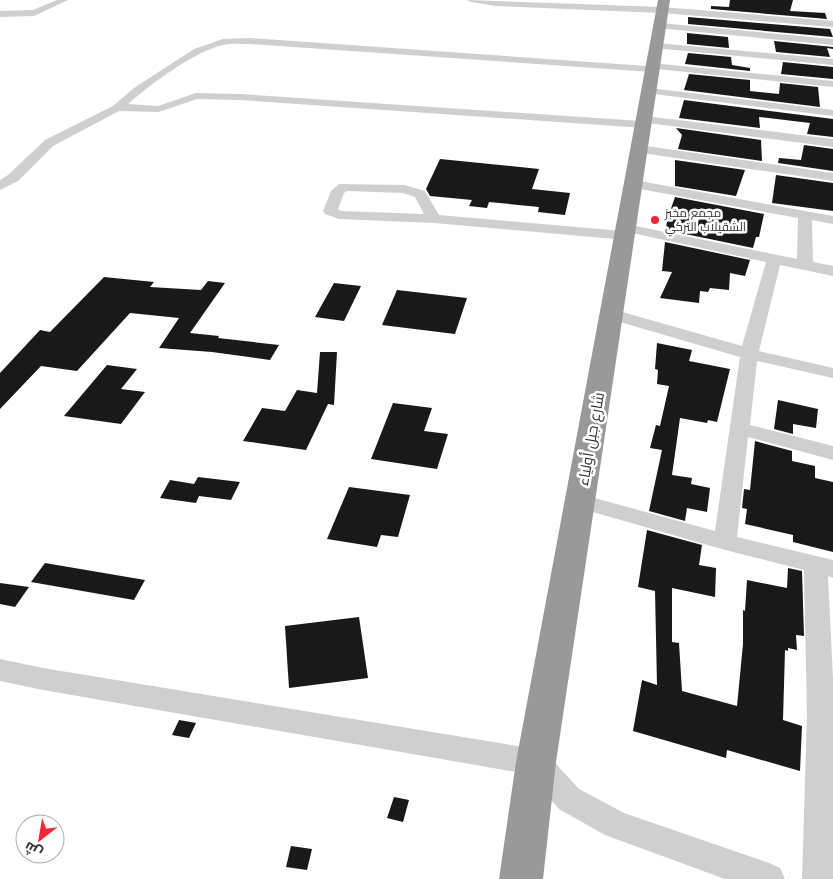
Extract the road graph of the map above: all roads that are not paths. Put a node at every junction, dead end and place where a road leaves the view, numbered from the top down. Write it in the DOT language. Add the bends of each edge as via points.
graph roads {
  1 [pos="64,0"];
  2 [pos="470,0"];
  3 [pos="0,14"];
  4 [pos="833,24"];
  5 [pos="833,42"];
  6 [pos="657,44"];
  7 [pos="833,62"];
  8 [pos="833,84"];
  9 [pos="117,108"];
  10 [pos="833,113"];
  11 [pos="643,131"];
  12 [pos="833,143"];
  13 [pos="833,177"];
  14 [pos="634,184"];
  15 [pos="0,186"];
  16 [pos="805,215"];
  17 [pos="434,220"];
  18 [pos="833,220"];
  19 [pos="626,232"];
  20 [pos="774,259"];
  21 [pos="805,265"];
  22 [pos="833,271"];
  23 [pos="612,314"];
  24 [pos="749,354"];
  25 [pos="833,373"];
  26 [pos="739,428"];
  27 [pos="833,453"];
  28 [pos="580,501"];
  29 [pos="725,542"];
  30 [pos="824,567"];
  31 [pos="0,670"];
  32 [pos="827,716"];
  33 [pos="536,762"];
  34 [pos="521,879"];
  35 [pos="770,879"];
  36 [pos="818,879"];
  1 -- 3 [label="street" via="34,13"];
  2 -- 6 [label="street"];
  4 -- 6 [label="street"];
  5 -- 6 [label="street"];
  6 -- 7 [label="street"];
  6 -- 8 [label="street"];
  6 -- 9 [label="street" via="236,41 196,51"];
  6 -- 10 [label="street"];
  6 -- 11 [label="highway, شارع جبل أولياء"];
  9 -- 11 [label="street" via="159,109 196,96 240,97"];
  9 -- 15 [label="street" via="49,143 13,178"];
  11 -- 12 [label="street"];
  11 -- 13 [label="street"];
  11 -- 14 [label="highway, شارع جبل أولياء"];
  14 -- 16 [label="street"];
  14 -- 19 [label="highway, شارع جبل أولياء"];
  16 -- 18 [label="street"];
  16 -- 21 [label="street"];
  17 -- 17 [label="street" via="340,215 330,211 339,190 347,186 404,189 420,194"];
  17 -- 19 [label="street"];
  19 -- 20 [label="street"];
  19 -- 23 [label="highway, شارع جبل أولياء"];
  20 -- 21 [label="street"];
  20 -- 24 [label="street"];
  21 -- 22 [label="street"];
  23 -- 24 [label="street"];
  23 -- 28 [label="highway, شارع جبل أولياء"];
  24 -- 25 [label="street"];
  24 -- 26 [label="street"];
  26 -- 27 [label="street"];
  26 -- 29 [label="street"];
  28 -- 29 [label="street"];
  28 -- 33 [label="highway, شارع جبل أولياء"];
  29 -- 30 [label="street"];
  30 -- 32 [label="street"];
  31 -- 33 [label="street"];
  32 -- 36 [label="street"];
  33 -- 34 [label="highway, شارع جبل أولياء"];
  33 -- 35 [label="street" via="569,798 616,825"];
}
